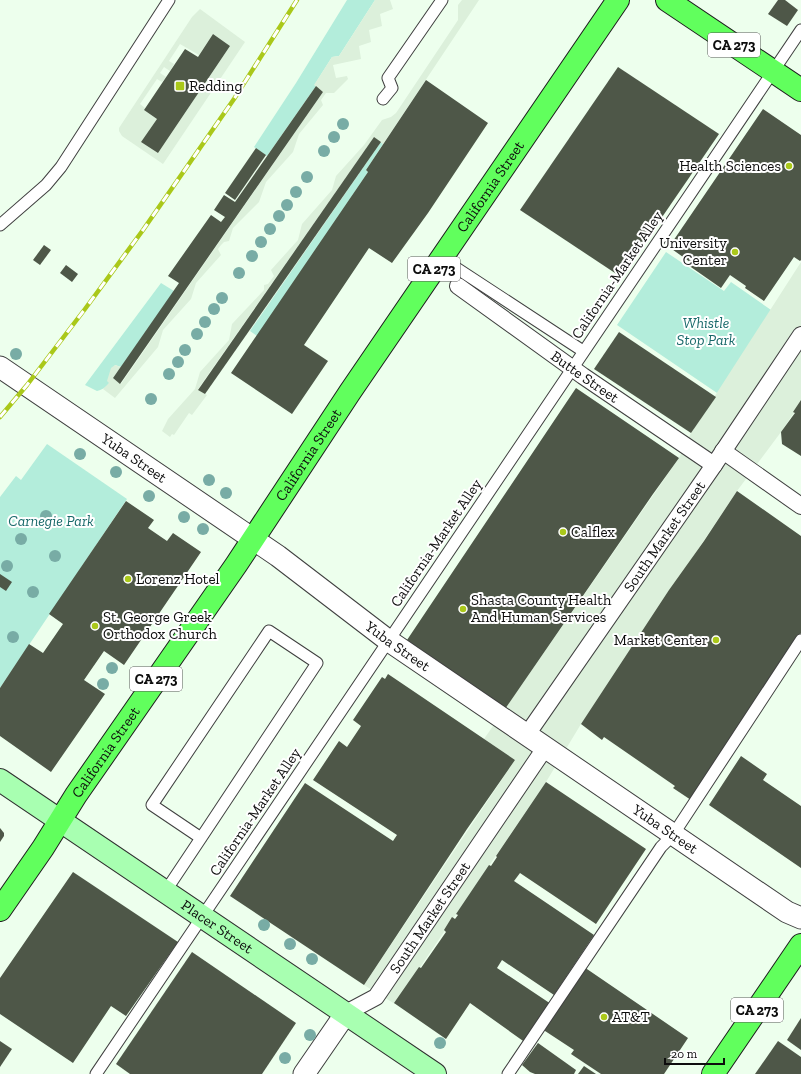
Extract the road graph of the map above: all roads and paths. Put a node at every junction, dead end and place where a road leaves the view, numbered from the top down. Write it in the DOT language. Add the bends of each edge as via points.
graph roads {
  1 [pos="169,0"];
  2 [pos="442,0"];
  3 [pos="618,0"];
  4 [pos="667,0"];
  5 [pos="801,30"];
  6 [pos="772,71"];
  7 [pos="801,90"];
  8 [pos="383,99"];
  9 [pos="0,225"];
  10 [pos="442,258"];
  11 [pos="458,286"];
  12 [pos="801,336"];
  13 [pos="583,351"];
  14 [pos="0,367"];
  15 [pos="572,368"];
  16 [pos="723,451"];
  17 [pos="714,465"];
  18 [pos="801,506"];
  19 [pos="253,539"];
  20 [pos="801,640"];
  21 [pos="389,641"];
  22 [pos="526,736"];
  23 [pos="545,748"];
  24 [pos="0,780"];
  25 [pos="60,820"];
  26 [pos="673,835"];
  27 [pos="201,838"];
  28 [pos="165,892"];
  29 [pos="0,910"];
  30 [pos="202,917"];
  31 [pos="801,918"];
  32 [pos="801,945"];
  33 [pos="346,1013"];
  34 [pos="96,1074"];
  35 [pos="304,1074"];
  36 [pos="435,1074"];
  37 [pos="508,1074"];
  38 [pos="713,1074"];
  1 -- 9 [label="lane" via="61,168 46,186"];
  2 -- 8 [label="lane" via="388,78 392,88"];
  3 -- 10 [label="main road, California Street / CA 273"];
  4 -- 6 [label="main road, CA 273"];
  5 -- 6 [label="lane, California-Market Alley"];
  6 -- 7 [label="main road, CA 273"];
  6 -- 13 [label="lane, California-Market Alley" via="624,294"];
  10 -- 13 [label="lane"];
  10 -- 19 [label="main road, California Street / CA 273"];
  11 -- 15 [label="street, Butte Street"];
  12 -- 16 [label="street, South Market Street"];
  13 -- 15 [label="lane, California-Market Alley"];
  14 -- 19 [label="street, Yuba Street"];
  15 -- 17 [label="street, Butte Street"];
  15 -- 21 [label="lane, California-Market Alley"];
  16 -- 17 [label="street, South Market Street"];
  16 -- 18 [label="street"];
  17 -- 22 [label="street, South Market Street"];
  19 -- 21 [label="street, Yuba Street"];
  19 -- 25 [label="main road, California Street / CA 273"];
  20 -- 26 [label="lane"];
  21 -- 22 [label="street, Yuba Street"];
  21 -- 30 [label="lane, California-Market Alley"];
  22 -- 23 [label="street, Yuba Street"];
  23 -- 26 [label="street, Yuba Street"];
  23 -- 33 [label="street, South Market Street" via="376,997"];
  24 -- 25 [label="main road, Placer Street"];
  25 -- 28 [label="main road, Placer Street"];
  25 -- 29 [label="main road, California Street / CA 273"];
  26 -- 31 [label="street, Yuba Street" via="787,912"];
  26 -- 37 [label="lane" via="661,847"];
  27 -- 27 [label="lane" via="317,663 269,631 152,806"];
  27 -- 28 [label="lane"];
  28 -- 30 [label="main road, Placer Street"];
  30 -- 33 [label="main road, Placer Street"];
  30 -- 34 [label="lane, California-Market Alley"];
  32 -- 38 [label="main road, CA 273"];
  33 -- 35 [label="street, South Market Street"];
  33 -- 36 [label="main road, Placer Street"];
}
